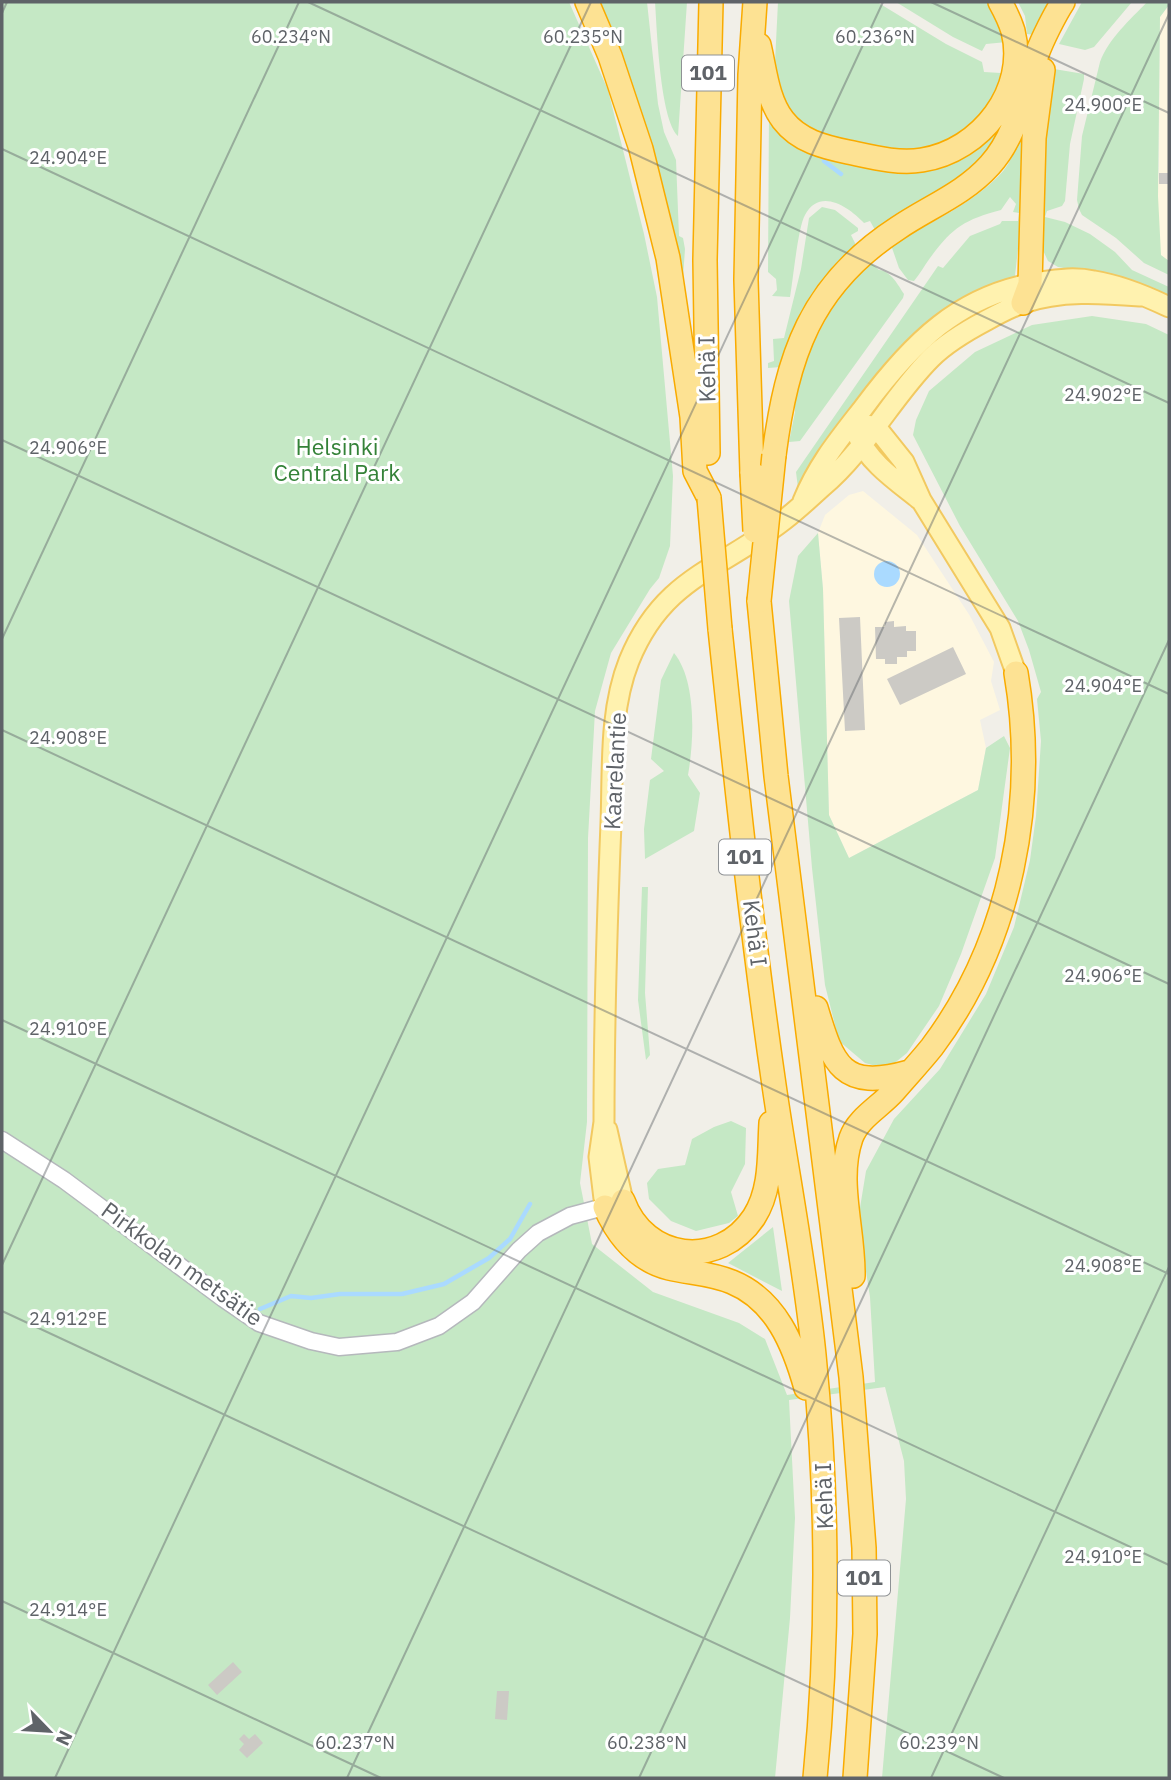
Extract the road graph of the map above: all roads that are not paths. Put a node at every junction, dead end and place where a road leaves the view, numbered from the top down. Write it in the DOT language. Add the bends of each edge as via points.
graph roads {
  1 [pos="587,2"];
  2 [pos="711,2"];
  3 [pos="1000,2"];
  4 [pos="1063,2"];
  5 [pos="755,13"];
  6 [pos="1051,26"];
  7 [pos="1027,293"];
  8 [pos="1169,307"];
  9 [pos="852,422"];
  10 [pos="876,427"];
  11 [pos="861,446"];
  12 [pos="709,498"];
  13 [pos="921,500"];
  14 [pos="803,502"];
  15 [pos="759,601"];
  16 [pos="1016,673"];
  17 [pos="798,951"];
  18 [pos="909,1072"];
  19 [pos="774,1084"];
  20 [pos="2,1140"];
  21 [pos="614,1204"];
  22 [pos="851,1377"];
  23 [pos="822,1445"];
  24 [pos="815,1778"];
  25 [pos="855,1778"];
  1 -- 12 [label="highway" via="610,56 647,172 678,322 695,471"];
  2 -- 12 [label="highway, Kehä I / 101" via="705,260"];
  3 -- 5 [label="highway" via="1014,48 1006,98 987,125 965,144 938,157 903,161 830,148 793,131 771,98"];
  4 -- 6 [label="highway"];
  5 -- 15 [label="highway, Kehä I / 101, bridge" via="746,280"];
  6 -- 7 [label="highway" via="1034,138"];
  6 -- 15 [label="highway, bridge" via="1037,51 1018,115 990,165 942,203 874,243 849,266 826,293 799,343 780,411"];
  7 -- 8 [label="main road, Kaarelantie" via="1140,296"];
  7 -- 9 [label="main road, Kaarelantie" via="992,293 952,314 915,345"];
  7 -- 10 [label="main road, Kaarelantie" via="933,355"];
  9 -- 10 [label="main road"];
  9 -- 11 [label="main road"];
  9 -- 14 [label="main road, Kaarelantie" via="814,474"];
  10 -- 11 [label="main road, Kaarelantie"];
  10 -- 13 [label="main road" via="904,462"];
  11 -- 13 [label="main road"];
  11 -- 14 [label="main road, Kaarelantie"];
  12 -- 19 [label="highway, Kehä I / 101, bridge" via="735,777"];
  13 -- 16 [label="main road" via="1000,628"];
  14 -- 21 [label="main road, Kaarelantie" via="784,520 686,582 665,601 629,661 615,731 599,1169"];
  15 -- 17 [label="highway, Kehä I / 101"];
  16 -- 18 [label="highway" via="1024,756 1010,880 994,934 965,995 931,1048"];
  17 -- 18 [label="highway" via="835,1060 847,1072 872,1080"];
  17 -- 22 [label="highway, Kehä I / 101"];
  18 -- 22 [label="highway" via="861,1122 847,1152 853,1269"];
  19 -- 21 [label="highway" via="768,1185 740,1234 699,1252 668,1248 641,1232"];
  19 -- 23 [label="highway, Kehä I / 101"];
  20 -- 21 [label="street, Pirkkolan metsätie" via="259,1323 339,1347 397,1342 439,1325 473,1301 538,1233 570,1216"];
  21 -- 23 [label="highway" via="615,1228 642,1256 667,1268 734,1282 769,1307 797,1356"];
  22 -- 25 [label="highway, Kehä I / 101" via="864,1548 865,1634"];
  23 -- 24 [label="highway, Kehä I / 101" via="825,1634"];
}
